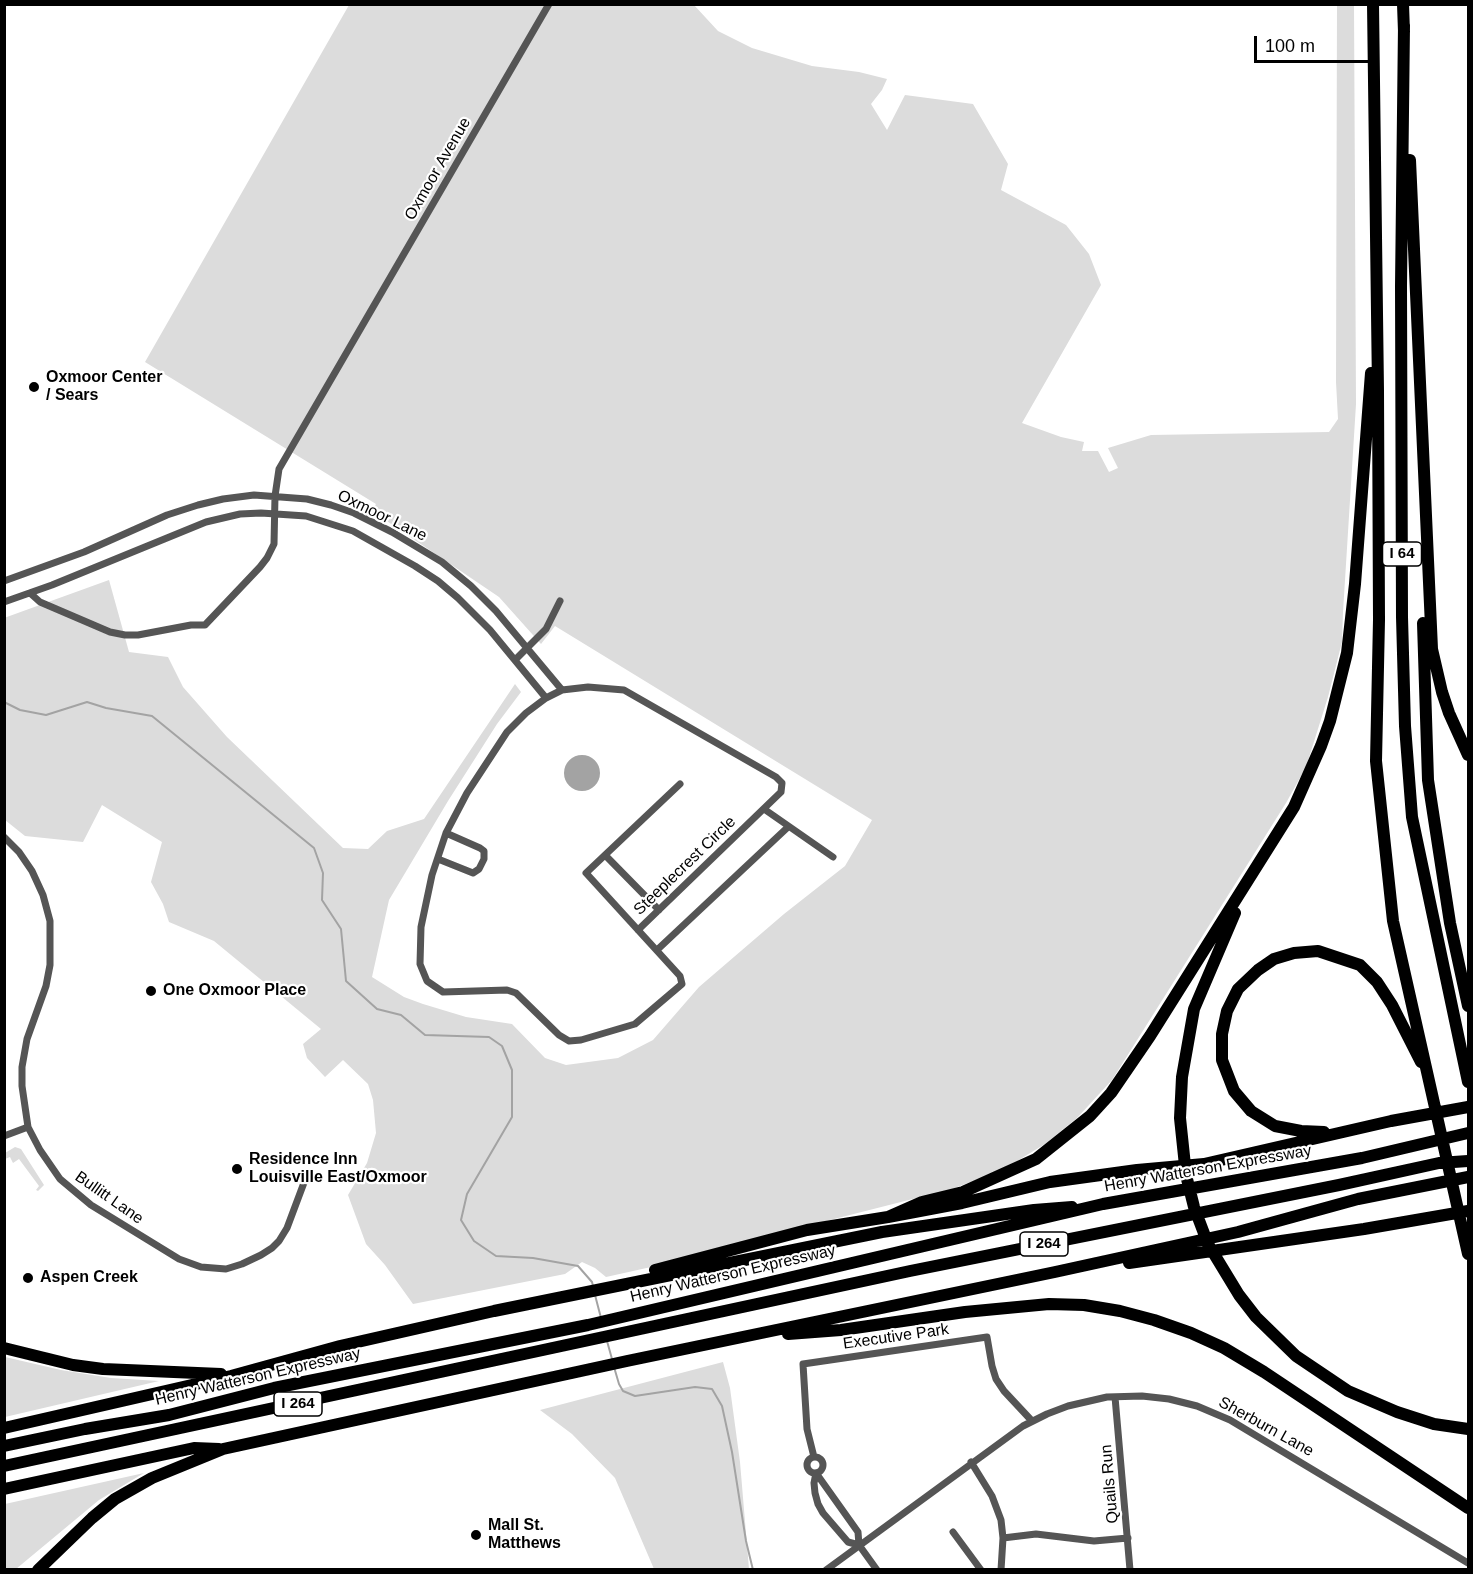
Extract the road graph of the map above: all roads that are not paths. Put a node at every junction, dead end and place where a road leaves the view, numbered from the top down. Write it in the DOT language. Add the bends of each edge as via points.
graph roads {
  1 [pos="549,4"];
  2 [pos="1373,4"];
  3 [pos="1403,4"];
  4 [pos="1404,26"];
  5 [pos="1376,297"];
  6 [pos="1419,379"];
  7 [pos="275,496"];
  8 [pos="275,513"];
  9 [pos="4,581"];
  10 [pos="30,593"];
  11 [pos="560,601"];
  12 [pos="4,602"];
  13 [pos="528,648"];
  14 [pos="515,660"];
  15 [pos="562,690"];
  16 [pos="546,698"];
  17 [pos="1468,755"];
  18 [pos="680,784"];
  19 [pos="764,809"];
  20 [pos="788,827"];
  21 [pos="446,833"];
  22 [pos="4,837"];
  23 [pos="605,855"];
  24 [pos="832,857"];
  25 [pos="438,859"];
  26 [pos="1256,866"];
  27 [pos="659,909"];
  28 [pos="638,930"];
  29 [pos="657,951"];
  30 [pos="1468,1006"];
  31 [pos="1429,1077"];
  32 [pos="1468,1079"];
  33 [pos="1468,1107"];
  34 [pos="28,1127"];
  35 [pos="1343,1132"];
  36 [pos="1468,1133"];
  37 [pos="4,1136"];
  38 [pos="1468,1161"];
  39 [pos="308,1173"];
  40 [pos="1468,1177"];
  41 [pos="1103,1204"];
  42 [pos="1468,1211"];
  43 [pos="888,1217"];
  44 [pos="1468,1254"];
  45 [pos="1055,1272"];
  46 [pos="610,1285"];
  47 [pos="730,1340"];
  48 [pos="4,1348"];
  49 [pos="231,1376"];
  50 [pos="1115,1397"];
  51 [pos="1032,1421"];
  52 [pos="4,1428"];
  53 [pos="1468,1429"];
  54 [pos="4,1446"];
  55 [pos="223,1449"];
  56 [pos="814,1457"];
  57 [pos="971,1462"];
  58 [pos="4,1466"];
  59 [pos="816,1473"];
  60 [pos="4,1489"];
  61 [pos="1468,1508"];
  62 [pos="92,1518"];
  63 [pos="953,1532"];
  64 [pos="1003,1538"];
  65 [pos="1128,1538"];
  66 [pos="859,1545"];
  67 [pos="1468,1563"];
  68 [pos="28,1569"];
  69 [pos="39,1569"];
  70 [pos="826,1569"];
  71 [pos="877,1569"];
  72 [pos="981,1569"];
  73 [pos="1001,1569"];
  74 [pos="1130,1569"];
  1 -- 7 [label="street, Oxmoor Avenue" via="279,469"];
  2 -- 5 [label="highway, I 64"];
  3 -- 4 [label="highway, I 64"];
  4 -- 6 [label="highway"];
  4 -- 32 [label="highway, I 64" via="1401,298 1405,726 1412,817"];
  5 -- 26 [label="highway" via="1347,653 1321,746 1294,807"];
  5 -- 31 [label="highway, I 64" via="1376,761 1393,921"];
  6 -- 17 [label="highway" via="1432,649 1449,713"];
  6 -- 30 [label="highway" via="1428,780 1450,923"];
  7 -- 8 [label="street, Oxmoor Avenue"];
  7 -- 9 [label="street, Oxmoor Lane" via="231,498 187,508"];
  7 -- 13 [label="street, Oxmoor Lane" via="343,509 432,555 480,595"];
  8 -- 10 [label="street, Oxmoor Lane" via="240,514 206,522"];
  8 -- 10 [label="street, Oxmoor Avenue" via="274,544 267,558 205,625 119,634 40,602"];
  8 -- 14 [label="street, Oxmoor Lane" via="306,516 344,528 421,569 458,598"];
  10 -- 12 [label="street, Oxmoor Lane"];
  11 -- 13 [label="street" via="546,628"];
  13 -- 14 [label="street"];
  13 -- 15 [label="street, Oxmoor Lane"];
  14 -- 16 [label="street, Oxmoor Lane"];
  15 -- 16 [label="street, Steeplecrest Circle"];
  15 -- 19 [label="street, Steeplecrest Circle" via="624,690 776,777 782,783 781,792"];
  16 -- 21 [label="street, Steeplecrest Circle" via="507,732"];
  18 -- 23 [label="street"];
  19 -- 20 [label="street"];
  19 -- 27 [label="street, Steeplecrest Circle"];
  20 -- 24 [label="street"];
  20 -- 29 [label="street"];
  21 -- 25 [label="street, Steeplecrest Circle"];
  21 -- 25 [label="street" via="480,848 484,859 476,872 469,873"];
  22 -- 34 [label="street, Bullitt Lane" via="38,882 50,921 52,945 46,986 24,1052 22,1086"];
  23 -- 27 [label="street"];
  23 -- 28 [label="street" via="586,873"];
  25 -- 29 [label="street, Steeplecrest Circle" via="421,927 420,964 427,981 443,992 516,993 559,1035 569,1041 581,1040 635,1024 682,984 680,976"];
  26 -- 43 [label="highway" via="1150,1036 1090,1116 1036,1159 963,1192 922,1202"];
  26 -- 53 [label="highway" via="1194,1008 1182,1077 1180,1118 1194,1208 1208,1244 1239,1295 1296,1356 1348,1391 1397,1412 1434,1424"];
  27 -- 28 [label="street, Steeplecrest Circle"];
  28 -- 29 [label="street, Steeplecrest Circle"];
  31 -- 35 [label="highway" via="1392,1005 1360,965 1318,951 1274,959 1238,990 1227,1011 1222,1060 1234,1091 1251,1111 1275,1125 1301,1131"];
  31 -- 44 [label="highway, I 64"];
  33 -- 35 [label="highway"];
  34 -- 37 [label="street"];
  34 -- 39 [label="street, Bullitt Lane" via="52,1170 79,1197 178,1259 201,1267 234,1267 272,1248 287,1228"];
  35 -- 43 [label="highway" via="1204,1164 1050,1182"];
  36 -- 41 [label="highway, Henry Watterson Expressway / I 264" via="1362,1158"];
  38 -- 58 [label="highway, Henry Watterson Expressway / I 264" via="1439,1163 900,1274"];
  40 -- 45 [label="highway" via="1358,1199 1238,1232"];
  41 -- 46 [label="highway" via="882,1232"];
  41 -- 54 [label="highway, Henry Watterson Expressway / I 264" via="588,1325 274,1388 169,1415"];
  42 -- 45 [label="highway"];
  43 -- 46 [label="highway" via="807,1230"];
  45 -- 47 [label="highway"];
  46 -- 49 [label="highway" via="340,1346"];
  47 -- 55 [label="highway"];
  47 -- 61 [label="highway" via="1048,1304 1120,1311 1191,1333 1224,1348"];
  48 -- 49 [label="highway" via="103,1369"];
  49 -- 52 [label="highway"];
  50 -- 51 [label="street, Sherburn Lane" via="1068,1406"];
  50 -- 65 [label="street, Quails Run"];
  50 -- 67 [label="street, Sherburn Lane" via="1169,1399 1230,1420"];
  51 -- 56 [label="street, Executive Park" via="996,1379 987,1337 803,1364 807,1429"];
  51 -- 57 [label="street, Sherburn Lane"];
  55 -- 60 [label="highway" via="194,1448"];
  55 -- 62 [label="highway" via="140,1484"];
  56 -- 59 [label="street, Executive Park" via="823,1464"];
  56 -- 59 [label="street, Executive Park" via="807,1467"];
  57 -- 64 [label="street" via="992,1496"];
  57 -- 66 [label="street, Sherburn Lane"];
  59 -- 66 [label="street, Executive Park" via="858,1532"];
  59 -- 66 [label="street, Executive Park" via="818,1504 848,1542"];
  62 -- 68 [label="highway"];
  62 -- 69 [label="highway"];
  63 -- 72 [label="street"];
  64 -- 65 [label="street" via="1036,1534 1094,1541"];
  64 -- 73 [label="street"];
  65 -- 74 [label="street, Quails Run"];
  66 -- 70 [label="street, Sherburn Lane"];
  66 -- 71 [label="street"];
}
